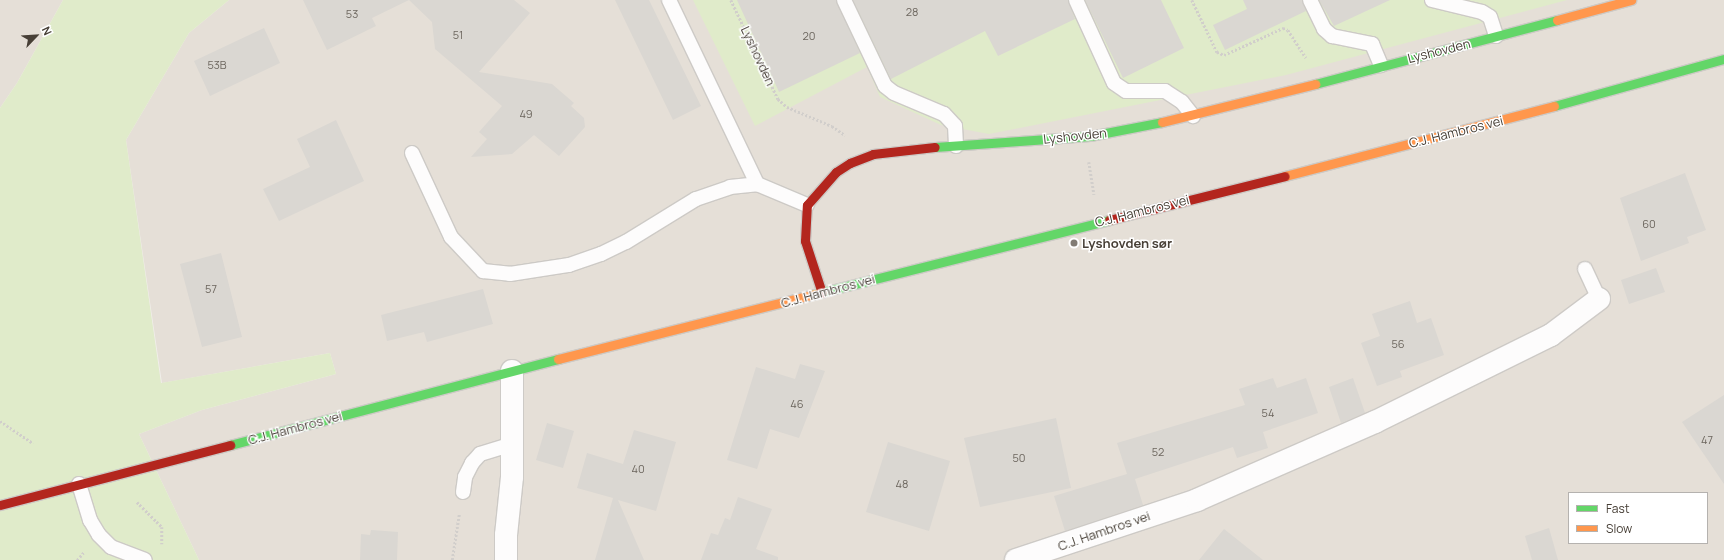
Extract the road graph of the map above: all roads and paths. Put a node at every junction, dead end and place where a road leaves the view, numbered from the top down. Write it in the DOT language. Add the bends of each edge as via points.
graph roads {
  1 [pos="669,0"];
  2 [pos="731,0"];
  3 [pos="844,0"];
  4 [pos="1076,0"];
  5 [pos="1192,0"];
  6 [pos="1310,0"];
  7 [pos="1432,0"];
  8 [pos="1632,0"];
  9 [pos="1591,6"];
  10 [pos="1496,36"];
  11 [pos="1724,59"];
  12 [pos="1381,65"];
  13 [pos="1322,83"];
  14 [pos="1193,116"];
  15 [pos="956,146"];
  16 [pos="412,153"];
  17 [pos="873,154"];
  18 [pos="1088,154"];
  19 [pos="757,184"];
  20 [pos="1093,190"];
  21 [pos="807,205"];
  22 [pos="1586,269"];
  23 [pos="822,293"];
  24 [pos="1599,298"];
  25 [pos="512,371"];
  26 [pos="0,421"];
  27 [pos="33,443"];
  28 [pos="513,444"];
  29 [pos="79,484"];
  30 [pos="463,492"];
  31 [pos="138,502"];
  32 [pos="0,505"];
  33 [pos="162,550"];
  34 [pos="145,560"];
  35 [pos="452,560"];
  36 [pos="506,560"];
  37 [pos="1016,560"];
  1 -- 19 [label="lane"];
  2 -- 17 [label="path, Lyshovden" via="778,99 787,107 832,126"];
  3 -- 15 [label="lane" via="885,86 894,93 944,114 955,126"];
  4 -- 14 [label="lane" via="1114,83 1126,91 1165,91 1182,102"];
  5 -- 13 [label="path" via="1217,52 1224,55 1283,28 1288,30"];
  6 -- 12 [label="lane" via="1324,29 1332,36 1372,44"];
  7 -- 10 [label="lane" via="1482,12 1490,18"];
  8 -- 9 [label="main road, Lyshovden"];
  9 -- 10 [label="main road, Lyshovden"];
  10 -- 12 [label="main road, Lyshovden"];
  11 -- 23 [label="main road, C.J. Hambros vei" via="1489,124"];
  12 -- 13 [label="main road, Lyshovden"];
  13 -- 14 [label="main road, Lyshovden"];
  14 -- 15 [label="main road, Lyshovden" via="1090,136"];
  15 -- 17 [label="main road, Lyshovden" via="906,148"];
  16 -- 19 [label="lane" via="451,237 483,271 510,274 569,265 600,254 626,242 696,199 730,187"];
  17 -- 21 [label="main road, Lyshovden" via="836,172"];
  18 -- 20 [label="path"];
  19 -- 21 [label="lane"];
  21 -- 23 [label="main road" via="805,242"];
  22 -- 24 [label="lane"];
  23 -- 25 [label="main road, C.J. Hambros vei"];
  24 -- 37 [label="street, C.J. Hambros vei" via="1551,335 1375,422 1197,500"];
  25 -- 28 [label="street"];
  25 -- 29 [label="main road, C.J. Hambros vei"];
  26 -- 27 [label="path"];
  28 -- 30 [label="lane" via="480,454 465,477"];
  28 -- 36 [label="street"];
  29 -- 32 [label="main road, C.J. Hambros vei"];
  29 -- 34 [label="lane" via="90,520 99,535 111,547"];
  30 -- 35 [label="path"];
  31 -- 33 [label="path" via="162,527"];
}
